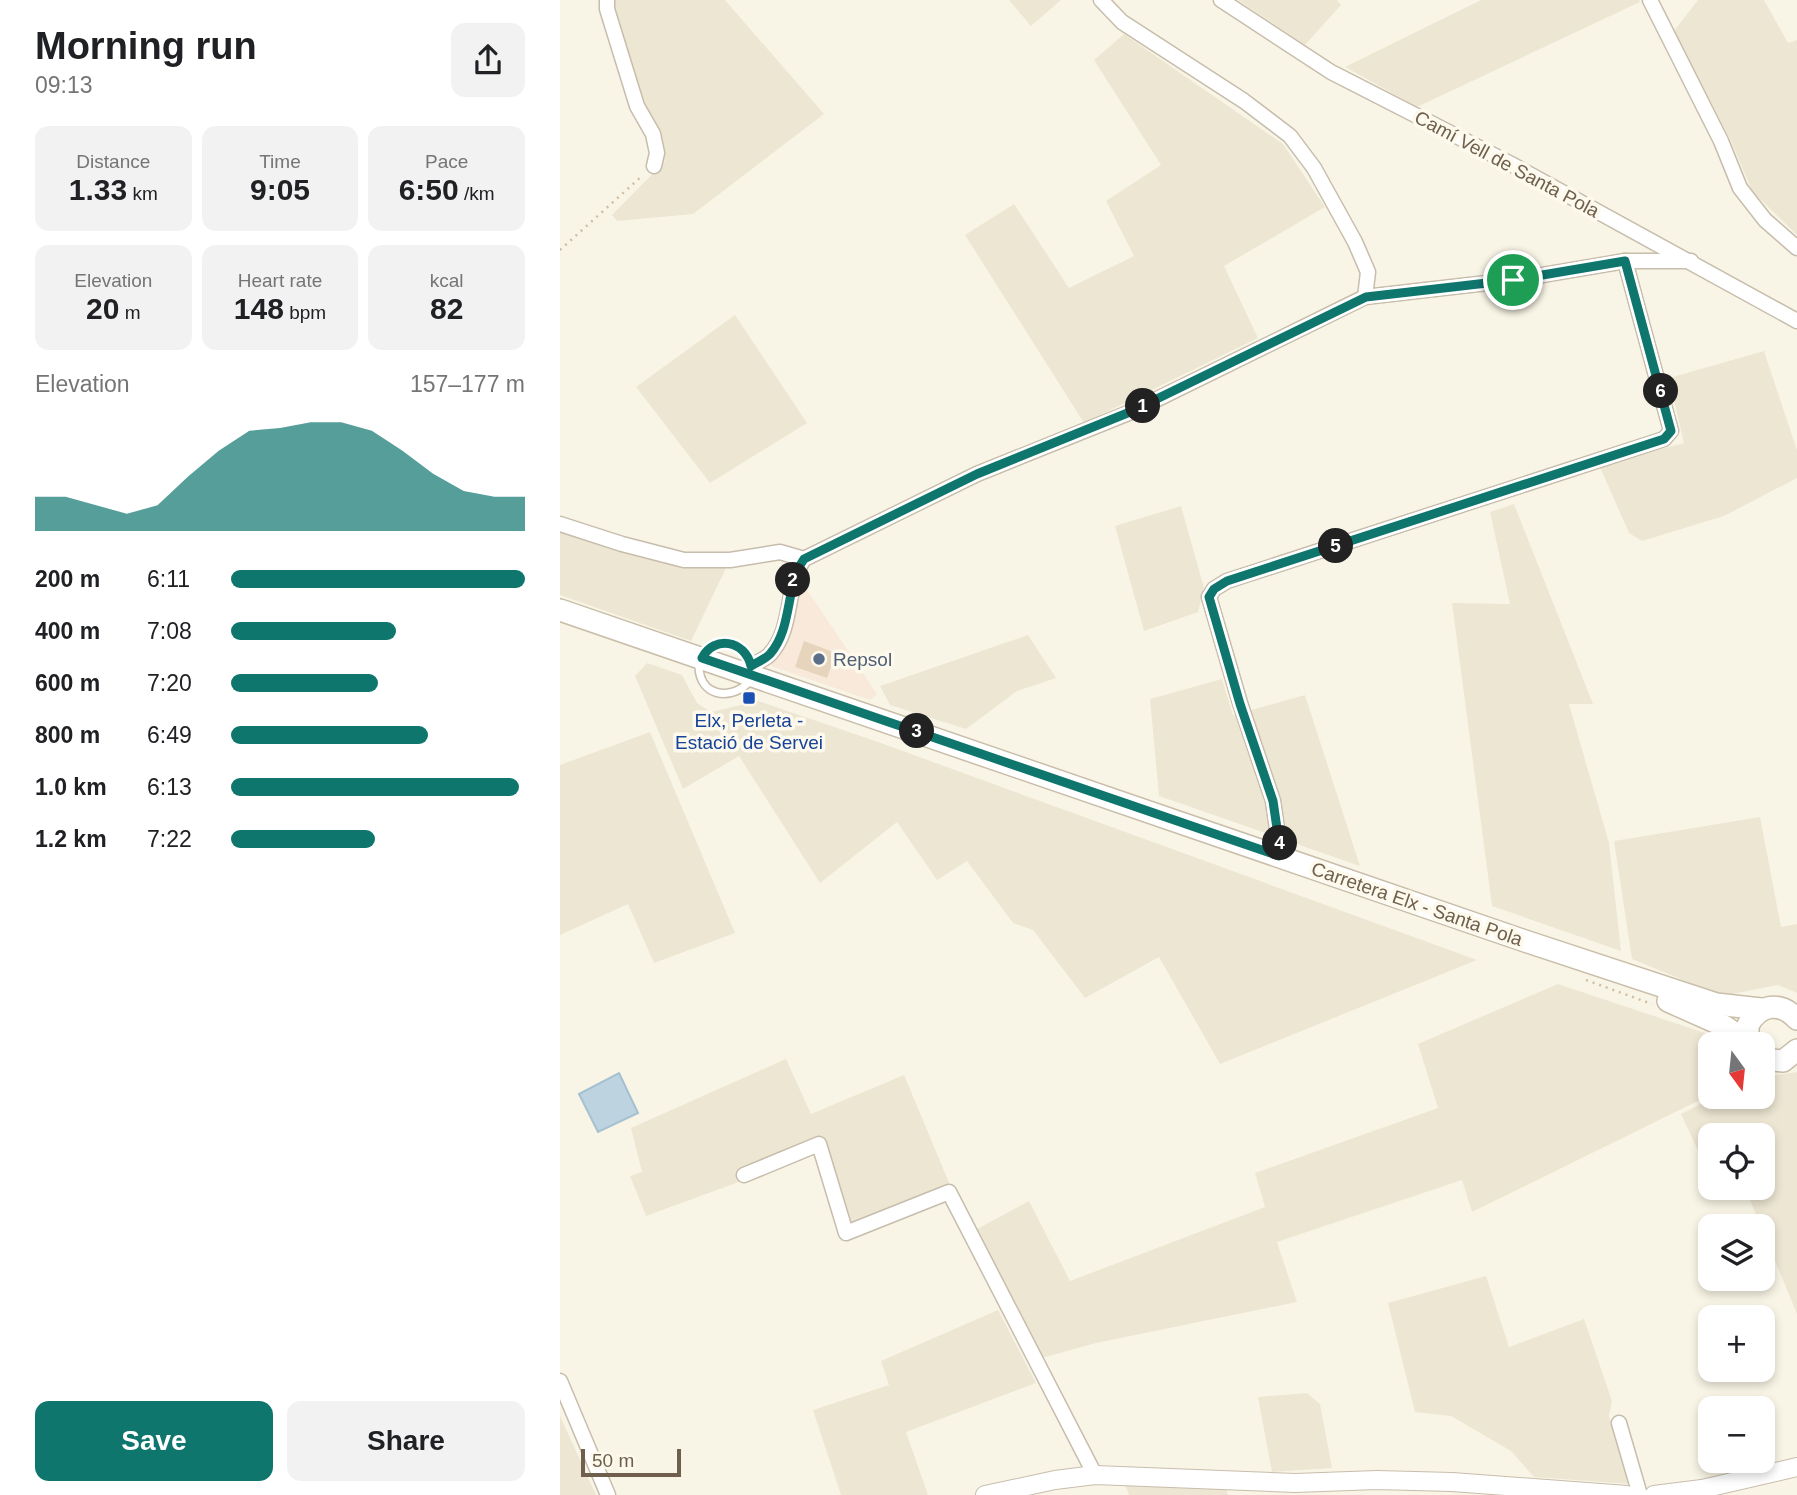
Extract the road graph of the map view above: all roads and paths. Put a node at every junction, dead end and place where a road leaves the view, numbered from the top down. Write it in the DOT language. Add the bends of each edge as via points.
graph roads {
  1 [pos="607,0"];
  2 [pos="1101,0"];
  3 [pos="1221,0"];
  4 [pos="1650,0"];
  5 [pos="653,166"];
  6 [pos="1797,248"];
  7 [pos="560,250"];
  8 [pos="1625,261"];
  9 [pos="1691,261"];
  10 [pos="1366,297"];
  11 [pos="1797,321"];
  12 [pos="560,524"];
  13 [pos="804,559"];
  14 [pos="560,610"];
  15 [pos="560,618"];
  16 [pos="700,662"];
  17 [pos="749,675"];
  18 [pos="1279,856"];
  19 [pos="1761,1009"];
  20 [pos="1797,1019"];
  21 [pos="1732,1032"];
  22 [pos="1748,1032"];
  23 [pos="1794,1055"];
  24 [pos="1775,1062"];
  25 [pos="744,1175"];
  26 [pos="560,1381"];
  27 [pos="1619,1423"];
  28 [pos="1797,1466"];
  29 [pos="1095,1475"];
  30 [pos="608,1495"];
  31 [pos="985,1495"];
  32 [pos="1627,1495"];
  33 [pos="1640,1495"];
  34 [pos="1654,1495"];
  1 -- 5 [label="street" via="637,106 653,134 657,153"];
  2 -- 10 [label="street" via="1122,22 1290,136 1314,168 1355,242 1368,272"];
  3 -- 9 [label="street, Camí Vell de Santa Pola" via="1331,72"];
  4 -- 6 [label="street" via="1740,188 1765,220"];
  5 -- 7 [label="path"];
  8 -- 9 [label="street"];
  8 -- 10 [label="street"];
  8 -- 18 [label="street" via="1671,431 1664,439 1227,581 1209,597 1273,801"];
  9 -- 11 [label="street, Camí Vell de Santa Pola"];
  10 -- 13 [label="street" via="1130,412 964,480"];
  12 -- 13 [label="street" via="684,560 730,560 780,552"];
  13 -- 17 [label="street" via="794,574 779,638"];
  14 -- 16 [label="main road, Carretera Elx - Santa Pola"];
  15 -- 16 [label="main road, Carretera Elx - Santa Pola"];
  16 -- 17 [label="main road, Carretera Elx - Santa Pola"];
  16 -- 17 [label="lane" via="706,650 731,643 742,648"];
  17 -- 18 [label="main road, Carretera Elx - Santa Pola"];
  17 -- 21 [label="main road, Carretera Elx - Santa Pola" via="1292,874 1658,997"];
  18 -- 19 [label="main road, Carretera Elx - Santa Pola" via="1716,1004"];
  19 -- 20 [label="main road, Carretera Elx - Santa Pola" via="1784,1008"];
  19 -- 22 [label="main road"];
  23 -- 24 [label="main road"];
  25 -- 29 [label="street" via="819,1144 846,1233 949,1192"];
  26 -- 30 [label="street"];
  27 -- 33 [label="street"];
  28 -- 34 [label="street" via="1702,1489"];
  29 -- 31 [label="street"];
  29 -- 32 [label="street" via="1295,1483 1452,1482"];
}
